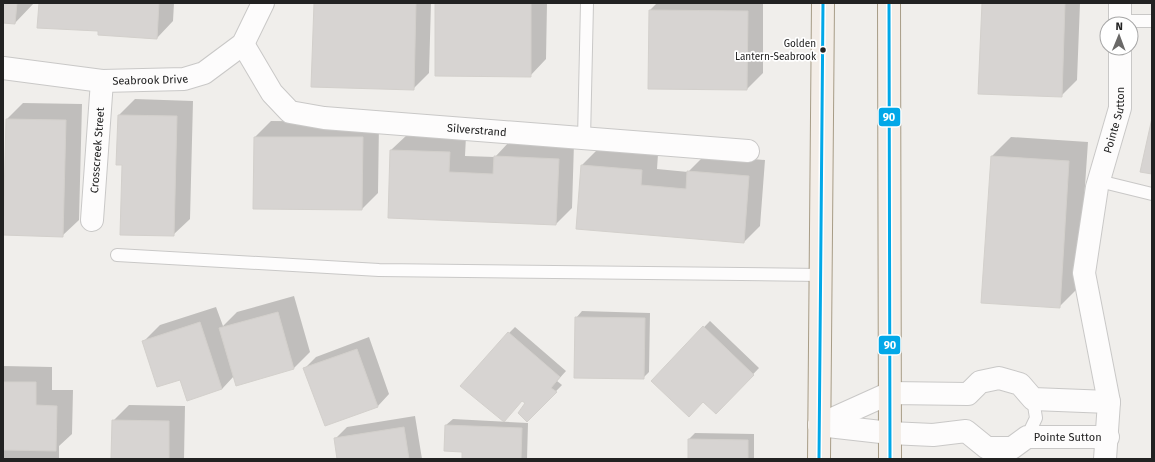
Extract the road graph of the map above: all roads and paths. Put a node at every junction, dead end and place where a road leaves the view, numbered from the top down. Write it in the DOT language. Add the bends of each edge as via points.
graph roads {
  1 [pos="263,3"];
  2 [pos="587,3"];
  3 [pos="823,3"];
  4 [pos="889,3"];
  5 [pos="1139,19"];
  6 [pos="1152,21"];
  7 [pos="243,44"];
  8 [pos="1120,56"];
  9 [pos="3,68"];
  10 [pos="102,81"];
  11 [pos="584,138"];
  12 [pos="748,151"];
  13 [pos="1099,181"];
  14 [pos="1152,194"];
  15 [pos="92,220"];
  16 [pos="117,255"];
  17 [pos="821,276"];
  18 [pos="890,393"];
  19 [pos="1033,399"];
  20 [pos="1109,402"];
  21 [pos="820,425"];
  22 [pos="890,433"];
  23 [pos="1027,437"];
  24 [pos="1108,437"];
  25 [pos="820,459"];
  26 [pos="890,459"];
  27 [pos="1105,459"];
  1 -- 7 [label="street, Seabrook Drive"];
  2 -- 11 [label="lane"];
  3 -- 17 [label="main road"];
  4 -- 18 [label="main road"];
  5 -- 6 [label="lane"];
  7 -- 10 [label="street, Seabrook Drive" via="204,73 184,79"];
  7 -- 11 [label="street, Silverstrand" via="272,93 290,112 324,118"];
  8 -- 13 [label="street, Pointe Sutton" via="1120,108"];
  9 -- 10 [label="street, Seabrook Drive"];
  10 -- 15 [label="street, Crosscreek Street"];
  11 -- 12 [label="street, Silverstrand"];
  13 -- 14 [label="lane"];
  13 -- 20 [label="street, Pointe Sutton" via="1084,273"];
  16 -- 17 [label="lane" via="379,270"];
  17 -- 21 [label="main road"];
  18 -- 19 [label="street" via="968,394 980,382 999,378 1020,384"];
  18 -- 21 [label="street"];
  18 -- 22 [label="main road"];
  19 -- 20 [label="street"];
  19 -- 23 [label="lane" via="1036,418"];
  20 -- 24 [label="street, Pointe Sutton"];
  21 -- 22 [label="street, Pointe Sutton"];
  21 -- 25 [label="main road"];
  22 -- 23 [label="street, Pointe Sutton" via="933,435 966,431 987,448 1012,448"];
  22 -- 26 [label="main road"];
  23 -- 24 [label="street, Pointe Sutton"];
  24 -- 27 [label="street, Pointe Sutton"];
}
